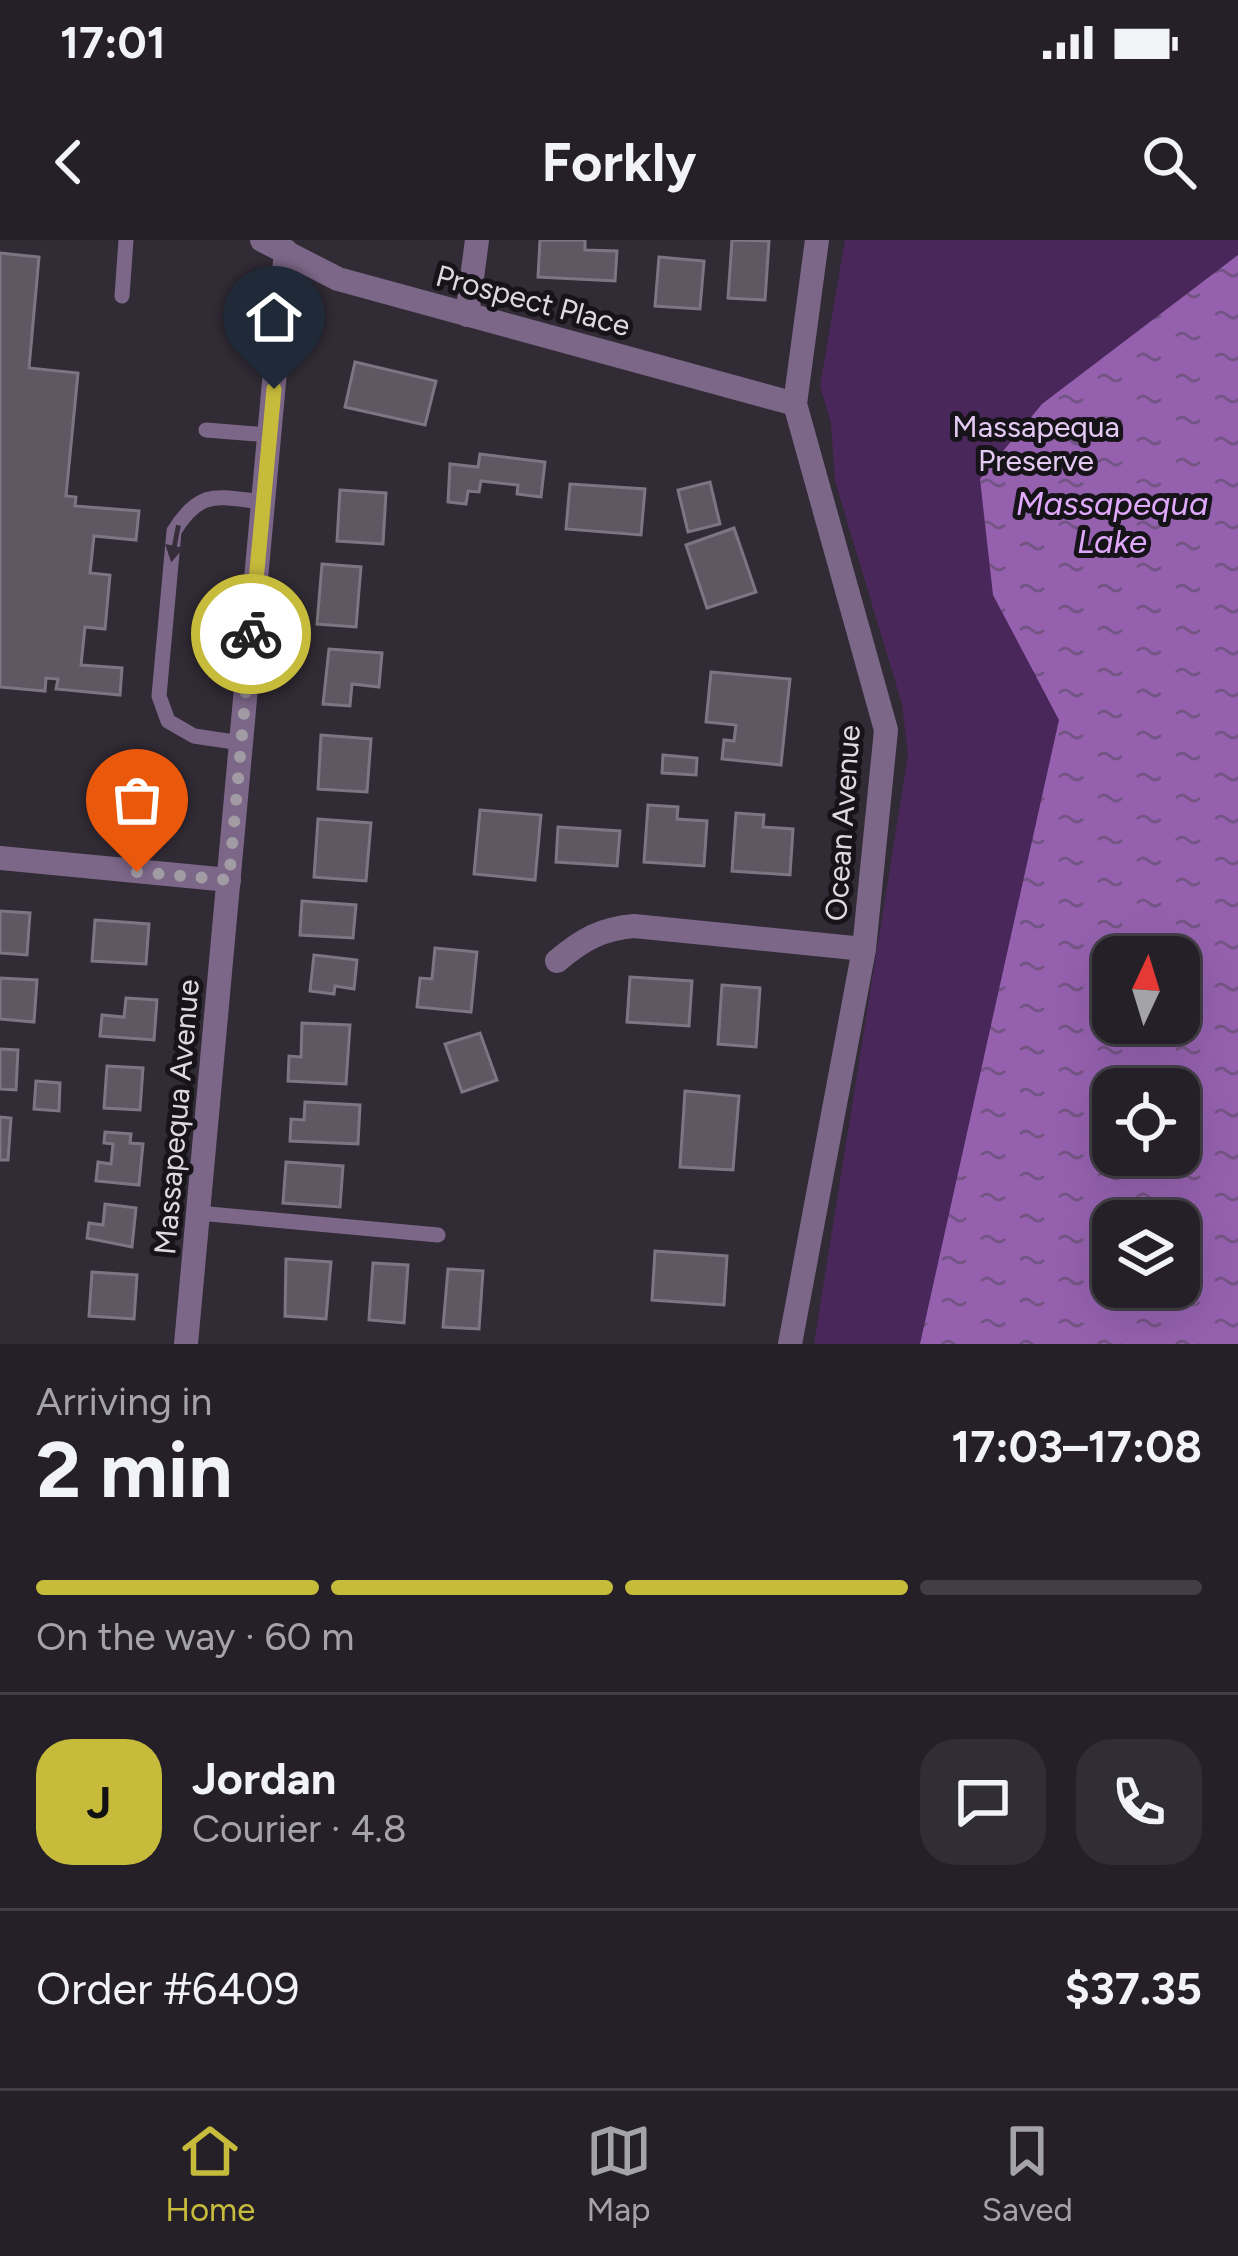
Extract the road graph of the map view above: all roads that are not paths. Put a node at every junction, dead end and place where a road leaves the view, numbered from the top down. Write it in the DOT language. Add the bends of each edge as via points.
graph roads {
  1 [pos="126,240"];
  2 [pos="262,240"];
  3 [pos="477,240"];
  4 [pos="818,240"];
  5 [pos="286,251"];
  6 [pos="122,296"];
  7 [pos="467,315"];
  8 [pos="795,404"];
  9 [pos="206,430"];
  10 [pos="269,435"];
  11 [pos="263,502"];
  12 [pos="241,742"];
  13 [pos="0,858"];
  14 [pos="229,880"];
  15 [pos="864,949"];
  16 [pos="557,961"];
  17 [pos="198,1214"];
  18 [pos="438,1235"];
  19 [pos="186,1344"];
  20 [pos="790,1344"];
  1 -- 6 [label="lane"];
  2 -- 5 [label="street, Prospect Place"];
  3 -- 7 [label="street"];
  4 -- 8 [label="street, Ocean Avenue"];
  5 -- 7 [label="street, Prospect Place" via="338,279"];
  5 -- 10 [label="street, Massapequa Avenue"];
  7 -- 8 [label="street, Prospect Place"];
  8 -- 15 [label="street, Ocean Avenue" via="886,730"];
  9 -- 10 [label="lane"];
  10 -- 11 [label="street, Massapequa Avenue"];
  11 -- 12 [label="street, Massapequa Avenue"];
  11 -- 12 [label="lane, one-way" via="209,496 188,508 174,531 159,696 168,722 194,736"];
  12 -- 14 [label="street, Massapequa Avenue"];
  13 -- 14 [label="street"];
  14 -- 17 [label="street, Massapequa Avenue"];
  15 -- 16 [label="street" via="634,926 582,940"];
  15 -- 20 [label="street, Ocean Avenue"];
  17 -- 18 [label="lane"];
  17 -- 19 [label="street, Massapequa Avenue"];
}
